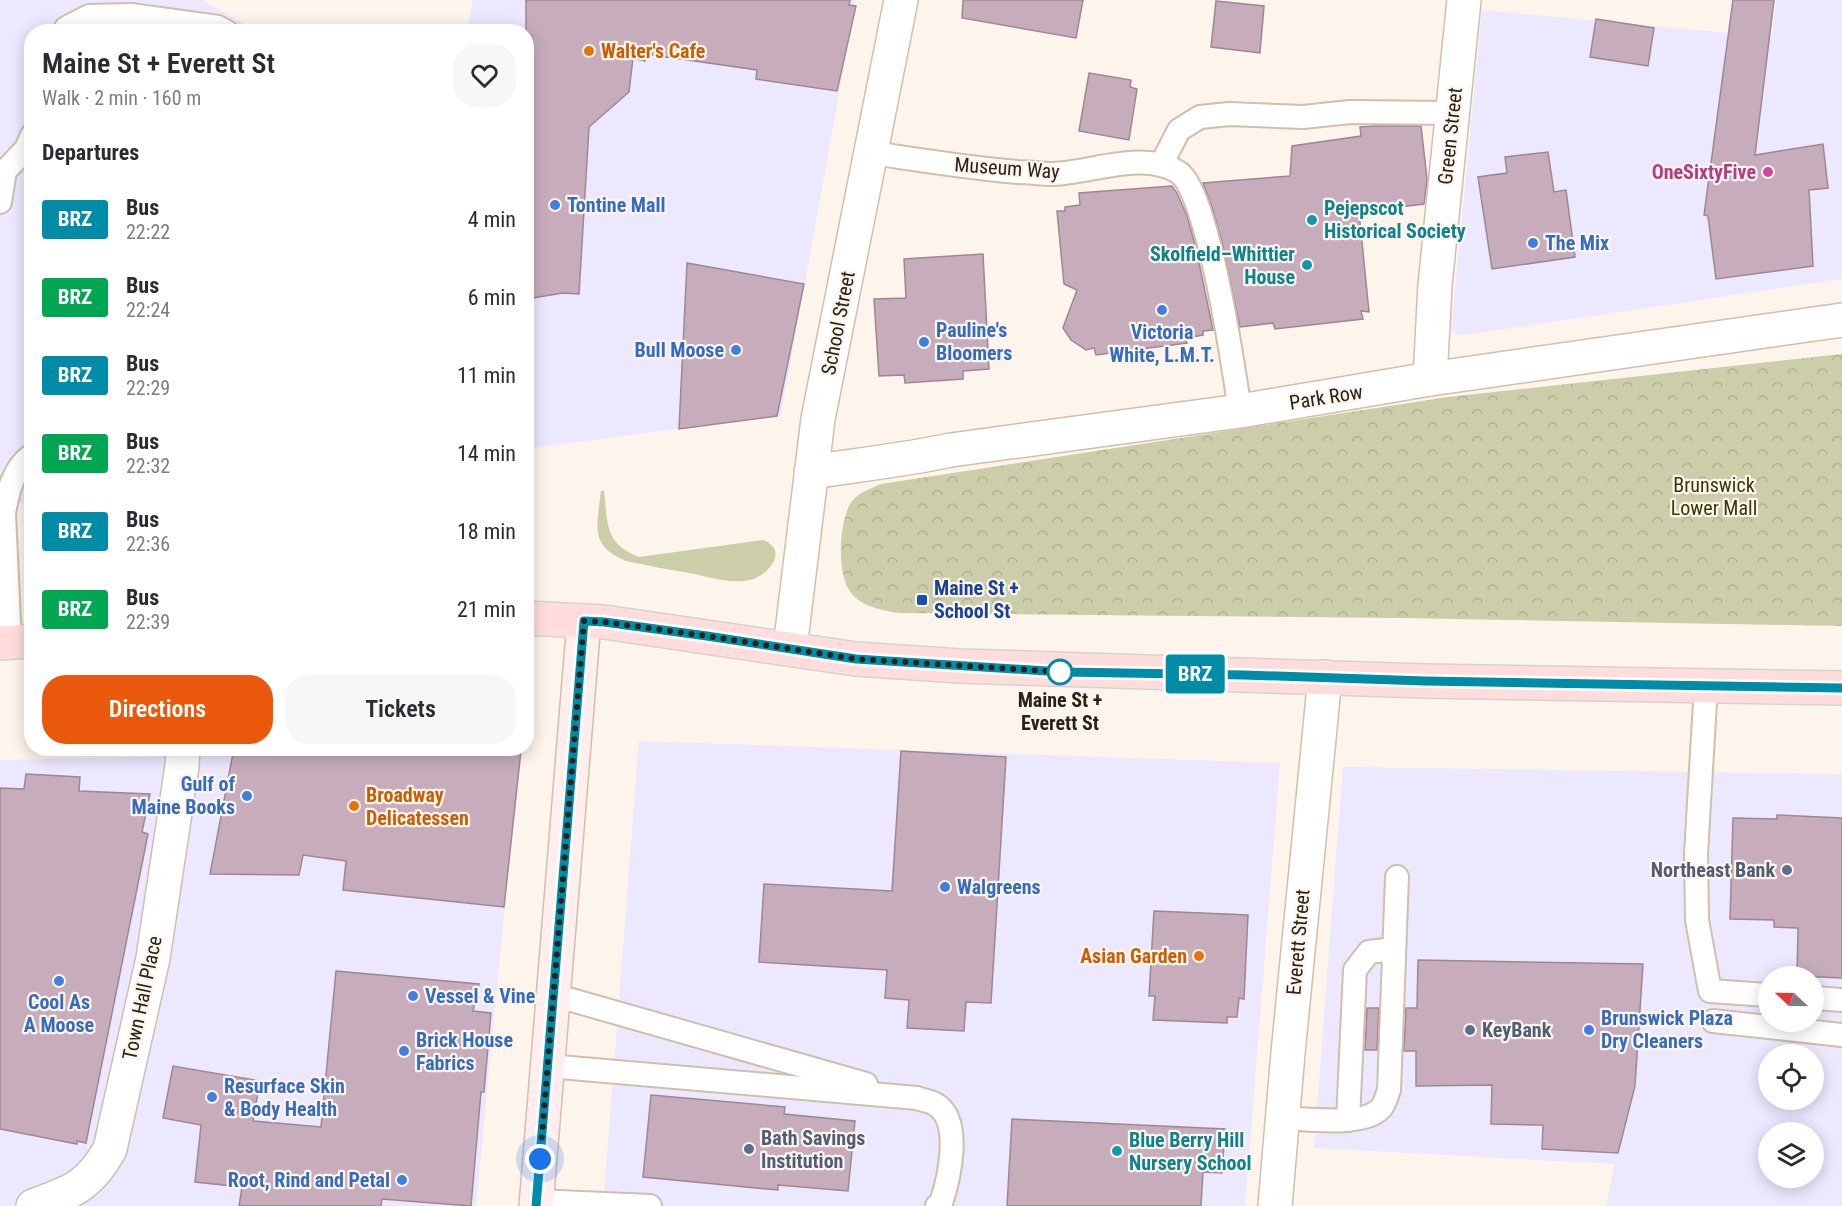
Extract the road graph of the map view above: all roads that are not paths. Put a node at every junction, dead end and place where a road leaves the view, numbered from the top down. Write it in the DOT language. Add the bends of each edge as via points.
graph roads {
  1 [pos="901,0"];
  2 [pos="1464,0"];
  3 [pos="74,24"];
  4 [pos="196,24"];
  5 [pos="1453,113"];
  6 [pos="24,151"];
  7 [pos="872,153"];
  8 [pos="1161,165"];
  9 [pos="0,202"];
  10 [pos="1842,320"];
  11 [pos="1430,379"];
  12 [pos="1240,411"];
  13 [pos="24,464"];
  14 [pos="811,472"];
  15 [pos="0,473"];
  16 [pos="4,513"];
  17 [pos="534,618"];
  18 [pos="584,621"];
  19 [pos="14,642"];
  20 [pos="790,648"];
  21 [pos="1325,677"];
  22 [pos="1706,685"];
  23 [pos="183,756"];
  24 [pos="1397,876"];
  25 [pos="1394,950"];
  26 [pos="1758,994"];
  27 [pos="554,995"];
  28 [pos="1824,999"];
  29 [pos="1842,1000"];
  30 [pos="1713,1021"];
  31 [pos="1842,1035"];
  32 [pos="548,1066"];
  33 [pos="917,1098"];
  34 [pos="1282,1118"];
  35 [pos="1348,1120"];
  36 [pos="536,1204"];
  37 [pos="33,1206"];
  38 [pos="650,1206"];
  39 [pos="937,1206"];
  40 [pos="1275,1206"];
  1 -- 7 [label="street, School Street"];
  2 -- 5 [label="street, Green Street"];
  3 -- 4 [label="lane" via="89,16 131,15"];
  5 -- 8 [label="lane" via="1200,117 1179,130"];
  5 -- 11 [label="street, Green Street" via="1435,285"];
  6 -- 9 [label="lane" via="5,171"];
  7 -- 8 [label="lane, Museum Way" via="1053,174 1134,162"];
  7 -- 14 [label="street, School Street" via="818,419"];
  8 -- 12 [label="lane, Museum Way" via="1180,172 1196,200 1225,313"];
  10 -- 11 [label="street, Park Row"];
  11 -- 12 [label="street, Park Row"];
  12 -- 14 [label="street, Park Row"];
  13 -- 16 [label="lane" via="14,476"];
  14 -- 20 [label="street, School Street"];
  15 -- 16 [label="lane"];
  16 -- 19 [label="lane"];
  17 -- 18 [label="main road"];
  18 -- 20 [label="main road"];
  18 -- 27 [label="main road"];
  20 -- 21 [label="main road" via="856,659 960,666"];
  21 -- 22 [label="main road"];
  21 -- 34 [label="street, Everett Street"];
  22 -- 26 [label="lane" via="1696,865 1697,920 1710,991"];
  23 -- 37 [label="street, Town Hall Place" via="153,958 110,1149 87,1181 67,1194"];
  24 -- 25 [label="lane"];
  25 -- 35 [label="lane" via="1389,1090 1381,1108"];
  25 -- 35 [label="lane" via="1369,952 1355,970"];
  27 -- 32 [label="main road"];
  27 -- 33 [label="lane"];
  28 -- 29 [label="lane"];
  30 -- 31 [label="lane"];
  32 -- 33 [label="lane"];
  32 -- 36 [label="main road"];
  33 -- 39 [label="lane" via="936,1105 948,1121 952,1147 948,1181"];
  34 -- 35 [label="lane"];
  34 -- 40 [label="street, Everett Street"];
  36 -- 38 [label="lane"];
}
